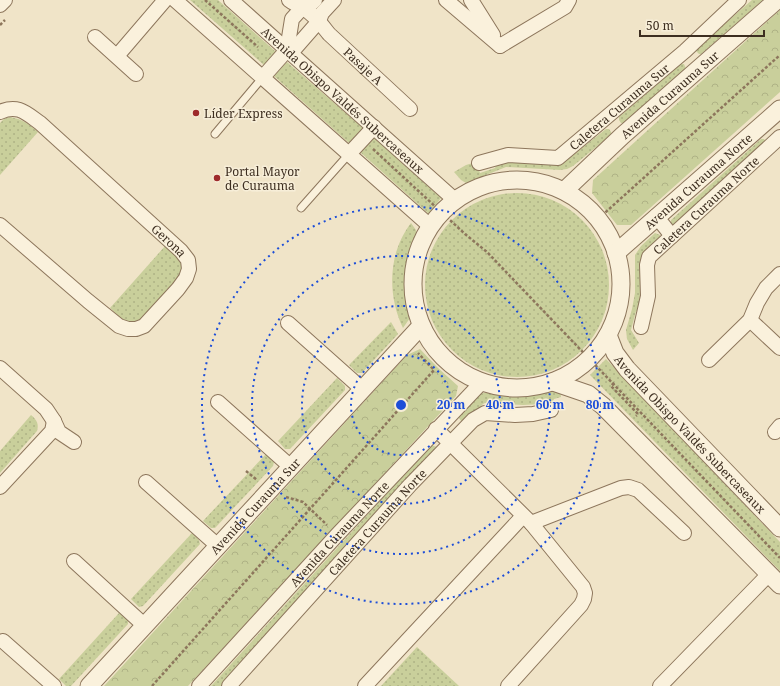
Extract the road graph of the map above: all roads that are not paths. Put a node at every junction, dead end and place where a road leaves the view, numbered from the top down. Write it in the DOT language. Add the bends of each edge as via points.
graph roads {
  1 [pos="5,0"];
  2 [pos="165,0"];
  3 [pos="175,0"];
  4 [pos="231,0"];
  5 [pos="289,0"];
  6 [pos="315,0"];
  7 [pos="334,0"];
  8 [pos="446,0"];
  9 [pos="471,0"];
  10 [pos="569,0"];
  11 [pos="739,0"];
  12 [pos="777,0"];
  13 [pos="0,5"];
  14 [pos="303,7"];
  15 [pos="318,21"];
  16 [pos="95,37"];
  17 [pos="500,46"];
  18 [pos="685,51"];
  19 [pos="289,52"];
  20 [pos="117,56"];
  21 [pos="699,69"];
  22 [pos="136,74"];
  23 [pos="263,77"];
  24 [pos="410,109"];
  25 [pos="780,109"];
  26 [pos="0,112"];
  27 [pos="607,118"];
  28 [pos="764,124"];
  29 [pos="374,127"];
  30 [pos="215,134"];
  31 [pos="622,136"];
  32 [pos="779,142"];
  33 [pos="349,154"];
  34 [pos="479,163"];
  35 [pos="564,191"];
  36 [pos="455,200"];
  37 [pos="301,208"];
  38 [pos="656,216"];
  39 [pos="0,225"];
  40 [pos="430,226"];
  41 [pos="672,236"];
  42 [pos="616,253"];
  43 [pos="780,274"];
  44 [pos="750,320"];
  45 [pos="288,323"];
  46 [pos="421,326"];
  47 [pos="641,327"];
  48 [pos="608,335"];
  49 [pos="780,348"];
  50 [pos="709,360"];
  51 [pos="0,368"];
  52 [pos="482,382"];
  53 [pos="553,382"];
  54 [pos="362,390"];
  55 [pos="218,402"];
  56 [pos="551,410"];
  57 [pos="54,421"];
  58 [pos="436,429"];
  59 [pos="74,442"];
  60 [pos="450,443"];
  61 [pos="291,467"];
  62 [pos="146,482"];
  63 [pos="0,487"];
  64 [pos="527,520"];
  65 [pos="780,528"];
  66 [pos="684,533"];
  67 [pos="218,546"];
  68 [pos="74,561"];
  69 [pos="775,579"];
  70 [pos="145,626"];
  71 [pos="3,641"];
  72 [pos="54,686"];
  73 [pos="89,686"];
  74 [pos="199,686"];
  75 [pos="229,686"];
  76 [pos="365,686"];
  77 [pos="508,686"];
  78 [pos="660,686"];
  1 -- 13 [label="street"];
  2 -- 20 [label="street"];
  3 -- 23 [label="street"];
  4 -- 19 [label="street, Avenida Obispo Valdés Subercaseaux"];
  5 -- 14 [label="street, Pasaje A"];
  6 -- 14 [label="street"];
  7 -- 15 [label="street"];
  8 -- 17 [label="street"];
  9 -- 17 [label="street"];
  10 -- 17 [label="street" via="566,7"];
  11 -- 18 [label="street, Caletera Curauma Sur"];
  12 -- 21 [label="street, Avenida Curauma Sur"];
  14 -- 15 [label="street, Pasaje A"];
  14 -- 19 [label="street" via="292,19"];
  15 -- 19 [label="street"];
  15 -- 24 [label="street, Pasaje A" via="328,34"];
  16 -- 20 [label="street"];
  18 -- 21 [label="street"];
  18 -- 27 [label="street, Caletera Curauma Sur"];
  19 -- 23 [label="street"];
  19 -- 29 [label="street, Avenida Obispo Valdés Subercaseaux"];
  20 -- 22 [label="street"];
  21 -- 31 [label="street, Avenida Curauma Sur"];
  23 -- 30 [label="lane"];
  23 -- 33 [label="street"];
  25 -- 28 [label="street, Avenida Curauma Norte"];
  26 -- 39 [label="street, Gerona" via="8,108 18,109 40,123 181,251 188,260 189,269 178,289 144,326 128,329 119,326 88,301"];
  27 -- 31 [label="street"];
  27 -- 34 [label="street, Caletera Curauma Sur" via="558,158 508,155"];
  28 -- 32 [label="street"];
  28 -- 38 [label="street, Avenida Curauma Norte"];
  29 -- 33 [label="street"];
  29 -- 36 [label="street, Avenida Obispo Valdés Subercaseaux"];
  31 -- 35 [label="street, Avenida Curauma Sur"];
  32 -- 41 [label="street, Caletera Curauma Norte"];
  33 -- 37 [label="lane"];
  33 -- 40 [label="street"];
  35 -- 36 [label="street" via="543,183 512,180 475,189"];
  35 -- 42 [label="street" via="577,199 598,219"];
  36 -- 40 [label="street"];
  38 -- 41 [label="street"];
  38 -- 42 [label="street, Avenida Curauma Norte"];
  40 -- 46 [label="street" via="416,258 413,285"];
  41 -- 47 [label="street, Caletera Curauma Norte" via="648,260 648,296"];
  42 -- 48 [label="street" via="620,273 620,295 616,316"];
  43 -- 44 [label="street" via="766,288"];
  44 -- 49 [label="street"];
  44 -- 50 [label="street"];
  45 -- 54 [label="street"];
  46 -- 52 [label="street" via="435,349 454,368"];
  46 -- 54 [label="street, Avenida Curauma Sur"];
  48 -- 53 [label="street" via="590,359 567,376"];
  48 -- 65 [label="street, Avenida Obispo Valdés Subercaseaux" via="615,353 627,369"];
  51 -- 57 [label="street" via="46,409"];
  52 -- 53 [label="street" via="515,389 535,388"];
  52 -- 58 [label="street, Avenida Curauma Norte"];
  53 -- 69 [label="street" via="588,394 603,406"];
  54 -- 61 [label="street, Avenida Curauma Sur"];
  55 -- 61 [label="street"];
  56 -- 60 [label="street, Caletera Curauma Norte" via="515,415 485,413 473,420"];
  57 -- 59 [label="street" via="59,432"];
  57 -- 63 [label="street" via="52,431"];
  58 -- 60 [label="street"];
  58 -- 74 [label="street, Avenida Curauma Norte"];
  60 -- 64 [label="street"];
  60 -- 75 [label="street, Caletera Curauma Norte"];
  61 -- 67 [label="street, Avenida Curauma Sur"];
  62 -- 67 [label="street"];
  64 -- 66 [label="street" via="621,488 629,488 638,490"];
  64 -- 76 [label="street"];
  64 -- 77 [label="street" via="579,581 585,593 581,605"];
  67 -- 70 [label="street, Avenida Curauma Sur"];
  68 -- 70 [label="street"];
  69 -- 78 [label="street"];
  70 -- 73 [label="street, Avenida Curauma Sur"];
  71 -- 72 [label="street"];
}
